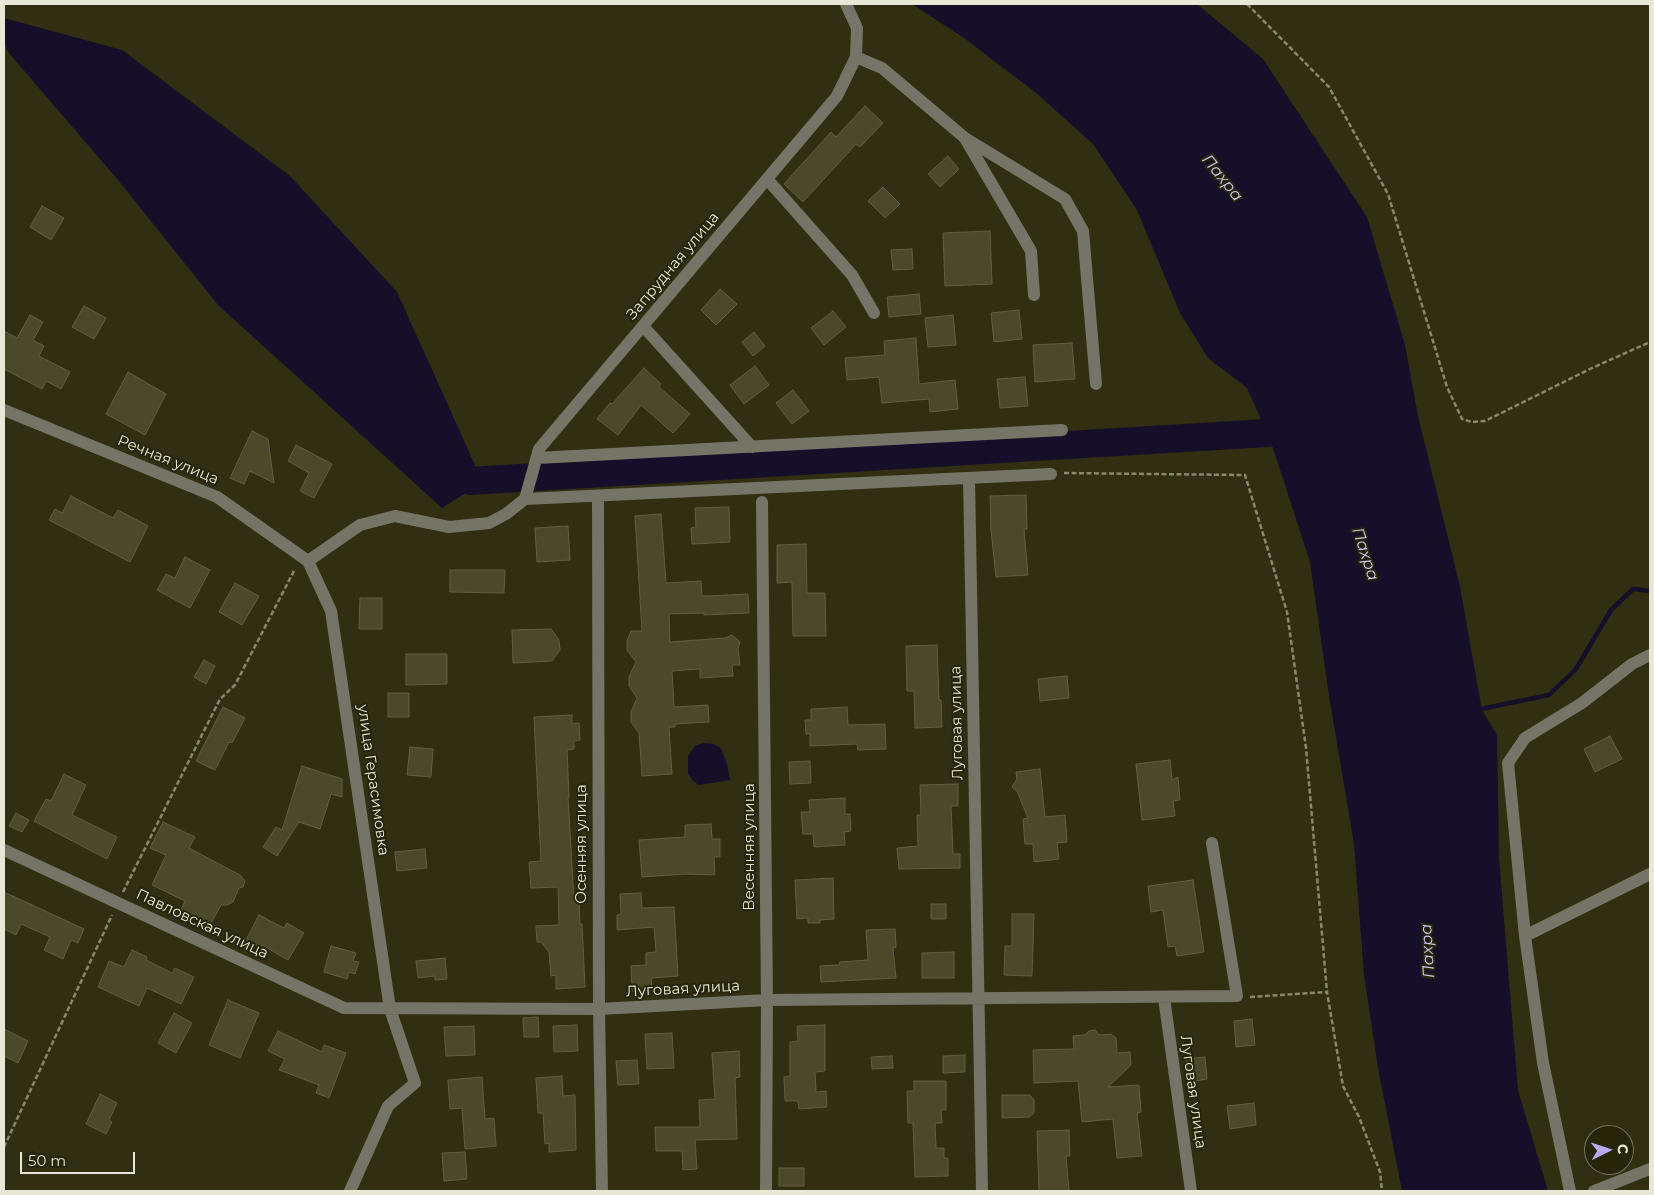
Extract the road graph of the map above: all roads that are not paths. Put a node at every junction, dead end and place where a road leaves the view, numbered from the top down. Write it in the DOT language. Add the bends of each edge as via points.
graph roads {
  1 [pos="846,4"];
  2 [pos="856,57"];
  3 [pos="965,138"];
  4 [pos="767,179"];
  5 [pos="1034,295"];
  6 [pos="874,313"];
  7 [pos="643,326"];
  8 [pos="1096,384"];
  9 [pos="4,410"];
  10 [pos="1062,430"];
  11 [pos="752,446"];
  12 [pos="537,458"];
  13 [pos="1051,474"];
  14 [pos="969,478"];
  15 [pos="598,496"];
  16 [pos="525,500"];
  17 [pos="762,502"];
  18 [pos="305,559"];
  19 [pos="1650,655"];
  20 [pos="1212,843"];
  21 [pos="4,850"];
  22 [pos="1650,874"];
  23 [pos="1525,936"];
  24 [pos="978,998"];
  25 [pos="1164,998"];
  26 [pos="767,1000"];
  27 [pos="390,1009"];
  28 [pos="599,1009"];
  29 [pos="1650,1169"];
  30 [pos="350,1191"];
  31 [pos="602,1191"];
  32 [pos="766,1191"];
  33 [pos="982,1191"];
  34 [pos="1191,1191"];
  35 [pos="1570,1191"];
  36 [pos="1594,1191"];
  1 -- 2 [label="street" via="857,28"];
  2 -- 3 [label="street" via="882,68"];
  2 -- 4 [label="street, Запрудная улица" via="837,96"];
  3 -- 5 [label="street" via="1031,251"];
  3 -- 8 [label="street" via="1065,199 1083,231"];
  4 -- 6 [label="street" via="852,275"];
  4 -- 7 [label="street, Запрудная улица"];
  7 -- 11 [label="street"];
  7 -- 12 [label="street, Запрудная улица" via="539,449"];
  9 -- 18 [label="street, Речная улица" via="217,497"];
  10 -- 11 [label="street"];
  11 -- 12 [label="street"];
  12 -- 16 [label="street, Запрудная улица"];
  13 -- 14 [label="street"];
  14 -- 15 [label="street"];
  14 -- 24 [label="street, Луговая улица"];
  15 -- 16 [label="street"];
  15 -- 28 [label="street, Осенняя улица"];
  16 -- 18 [label="street" via="488,523 449,527 395,516 360,525"];
  17 -- 26 [label="street, Весенняя улица"];
  18 -- 27 [label="street, улица Герасимовка" via="331,611"];
  19 -- 23 [label="street" via="1632,664 1582,704 1525,738 1508,763"];
  20 -- 25 [label="street, Луговая улица" via="1236,996"];
  21 -- 27 [label="street, Павловская улица" via="344,1008"];
  22 -- 23 [label="street"];
  23 -- 35 [label="street" via="1542,1063"];
  24 -- 25 [label="street, Луговая улица"];
  24 -- 26 [label="street, Луговая улица"];
  24 -- 33 [label="street, Луговая улица"];
  25 -- 34 [label="street, Луговая улица"];
  26 -- 28 [label="street, Луговая улица"];
  26 -- 32 [label="street, Весенняя улица"];
  27 -- 28 [label="street, Луговая улица"];
  27 -- 30 [label="street, улица Герасимовка" via="415,1083 388,1106"];
  28 -- 31 [label="street, Осенняя улица"];
  29 -- 36 [label="street"];
}
